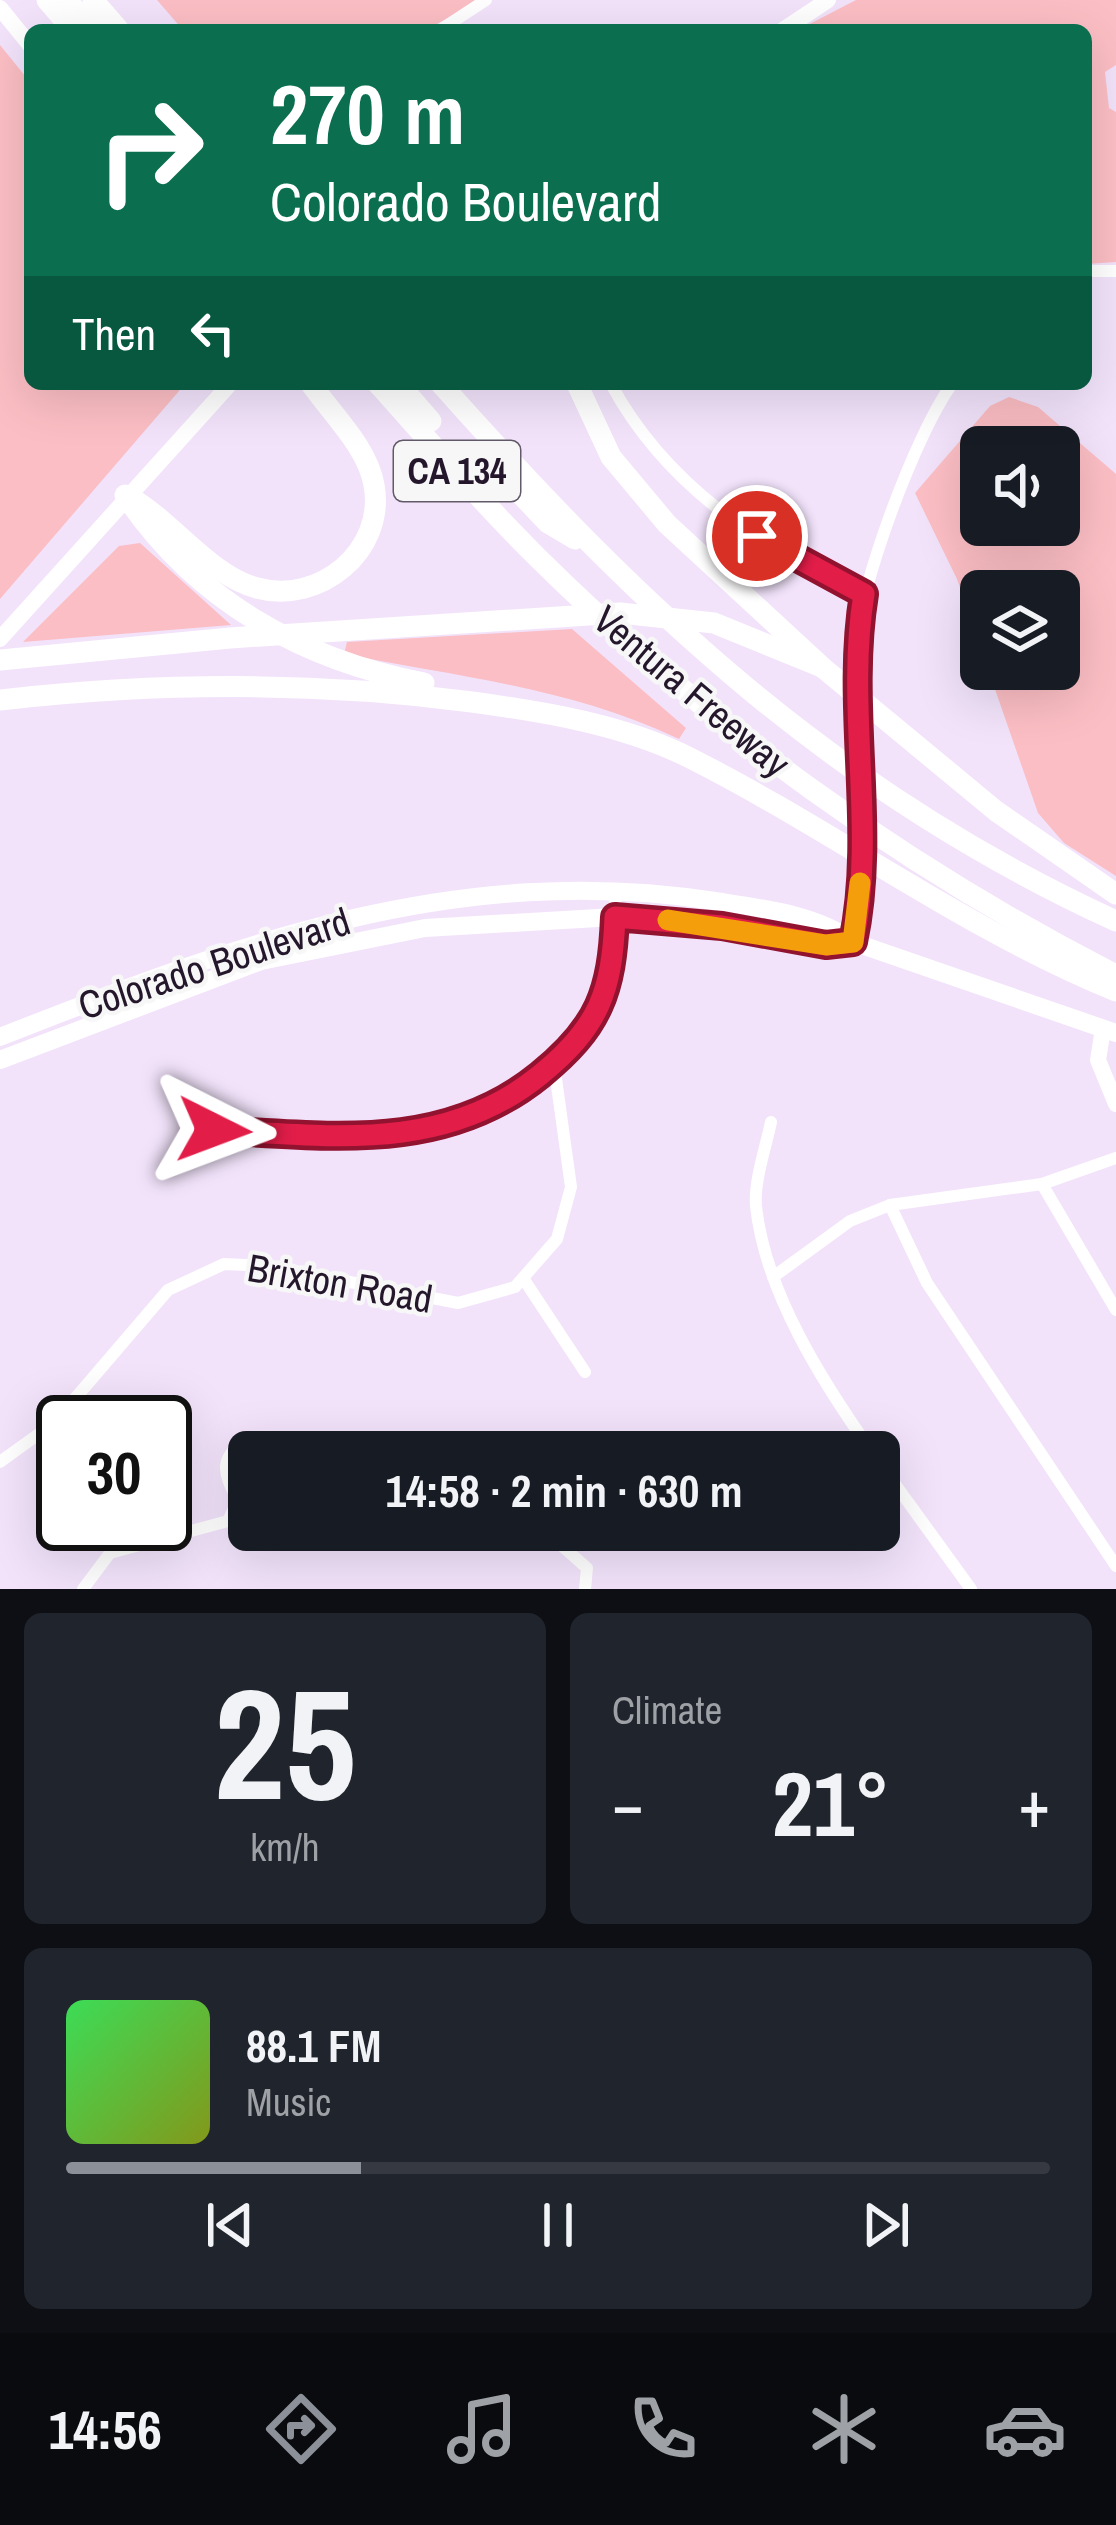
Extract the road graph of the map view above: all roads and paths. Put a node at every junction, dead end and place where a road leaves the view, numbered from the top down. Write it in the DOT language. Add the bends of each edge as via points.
graph roads {
  1 [pos="47,0"];
  2 [pos="67,0"];
  3 [pos="93,0"];
  4 [pos="110,0"];
  5 [pos="486,0"];
  6 [pos="828,0"];
  7 [pos="0,8"];
  8 [pos="68,24"];
  9 [pos="88,24"];
  10 [pos="114,24"];
  11 [pos="131,24"];
  12 [pos="449,24"];
  13 [pos="792,24"];
  14 [pos="24,38"];
  15 [pos="224,390"];
  16 [pos="315,390"];
  17 [pos="384,390"];
  18 [pos="404,390"];
  19 [pos="429,390"];
  20 [pos="447,390"];
  21 [pos="580,390"];
  22 [pos="615,390"];
  23 [pos="948,390"];
  24 [pos="125,495"];
  25 [pos="597,551"];
  26 [pos="537,557"];
  27 [pos="864,594"];
  28 [pos="0,639"];
  29 [pos="0,660"];
  30 [pos="822,667"];
  31 [pos="0,700"];
  32 [pos="622,733"];
  33 [pos="616,891"];
  34 [pos="1116,895"];
  35 [pos="404,907"];
  36 [pos="615,917"];
  37 [pos="1116,921"];
  38 [pos="405,931"];
  39 [pos="256,940"];
  40 [pos="853,942"];
  41 [pos="261,961"];
  42 [pos="1114,977"];
  43 [pos="1110,1031"];
  44 [pos="0,1037"];
  45 [pos="0,1060"];
  46 [pos="554,1064"];
  47 [pos="1116,1104"];
  48 [pos="770,1122"];
  49 [pos="214,1130"];
  50 [pos="1116,1158"];
  51 [pos="1042,1184"];
  52 [pos="890,1205"];
  53 [pos="773,1277"];
  54 [pos="523,1278"];
  55 [pos="1116,1310"];
  56 [pos="585,1372"];
  57 [pos="858,1431"];
  58 [pos="0,1462"];
  59 [pos="900,1491"];
  60 [pos="228,1522"];
  61 [pos="568,1551"];
  62 [pos="1116,1567"];
  63 [pos="83,1589"];
  64 [pos="585,1589"];
  65 [pos="971,1589"];
  1 -- 8 [label="highway"];
  2 -- 9 [label="highway"];
  3 -- 10 [label="highway"];
  4 -- 11 [label="highway"];
  5 -- 12 [label="street"];
  6 -- 13 [label="main road"];
  7 -- 14 [label="main road"];
  15 -- 24 [label="main road"];
  16 -- 24 [label="highway" via="374,483 361,548 329,580 282,592 243,583"];
  17 -- 26 [label="highway, Ventura Freeway / CA 134"];
  18 -- 26 [label="highway" via="529,530"];
  19 -- 25 [label="highway" via="548,524"];
  20 -- 25 [label="highway, Ventura Freeway / CA 134"];
  21 -- 30 [label="highway" via="611,457 638,492"];
  22 -- 27 [label="street" via="639,431 697,494 784,554"];
  23 -- 27 [label="street" via="913,458"];
  24 -- 28 [label="main road"];
  24 -- 32 [label="highway" via="153,537 219,596 302,649"];
  25 -- 37 [label="highway, Ventura Freeway / CA 134" via="834,761 964,844"];
  26 -- 42 [label="highway, Ventura Freeway / CA 134" via="783,769 994,911"];
  27 -- 40 [label="street" via="855,649 860,894"];
  29 -- 30 [label="highway" via="230,638 676,616 748,633"];
  30 -- 34 [label="highway" via="996,811"];
  31 -- 32 [label="highway" via="140,684 300,684 506,706"];
  32 -- 42 [label="highway" via="688,757 998,935"];
  33 -- 35 [label="main road, Colorado Boulevard"];
  33 -- 36 [label="street"];
  33 -- 40 [label="main road, Colorado Boulevard" via="752,908 832,926"];
  35 -- 38 [label="main road"];
  35 -- 39 [label="main road, Colorado Boulevard"];
  36 -- 38 [label="main road, Colorado Boulevard"];
  36 -- 40 [label="main road, Colorado Boulevard"];
  36 -- 46 [label="street" via="608,991"];
  38 -- 41 [label="main road, Colorado Boulevard"];
  39 -- 41 [label="main road"];
  39 -- 44 [label="main road, Colorado Boulevard"];
  40 -- 43 [label="main road, Colorado Boulevard"];
  41 -- 45 [label="main road, Colorado Boulevard"];
  43 -- 47 [label="main road" via="1098,1060"];
  46 -- 49 [label="street" via="505,1104 445,1127 348,1136"];
  46 -- 54 [label="street" via="571,1187 557,1239"];
  48 -- 53 [label="street" via="755,1202"];
  50 -- 51 [label="street"];
  51 -- 52 [label="street"];
  51 -- 55 [label="street"];
  52 -- 53 [label="street" via="850,1221"];
  52 -- 62 [label="street" via="927,1282"];
  53 -- 57 [label="street"];
  54 -- 56 [label="street"];
  54 -- 58 [label="street, Brixton Road" via="458,1303 224,1264 168,1290 54,1424"];
  59 -- 65 [label="street"];
  60 -- 63 [label="street" via="110,1553"];
  61 -- 64 [label="street" via="587,1568"];
}
